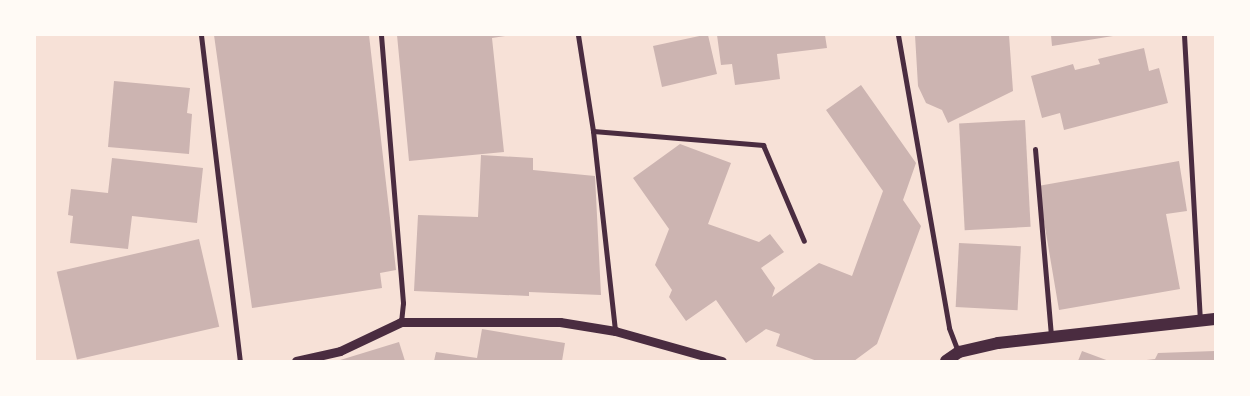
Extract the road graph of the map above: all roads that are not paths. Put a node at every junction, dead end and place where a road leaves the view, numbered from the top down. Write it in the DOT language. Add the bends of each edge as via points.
graph roads {
  1 [pos="201,35"];
  2 [pos="381,35"];
  3 [pos="578,35"];
  4 [pos="898,35"];
  5 [pos="1184,35"];
  6 [pos="593,131"];
  7 [pos="1035,149"];
  8 [pos="804,241"];
  9 [pos="1215,319"];
  10 [pos="1200,320"];
  11 [pos="401,322"];
  12 [pos="614,331"];
  13 [pos="1051,336"];
  14 [pos="959,352"];
  15 [pos="240,361"];
  16 [pos="296,361"];
  17 [pos="722,361"];
  18 [pos="946,361"];
  1 -- 15 [label="street"];
  2 -- 11 [label="street" via="403,303"];
  3 -- 6 [label="street"];
  4 -- 14 [label="street" via="949,328"];
  5 -- 10 [label="street"];
  6 -- 8 [label="street" via="764,145"];
  6 -- 12 [label="street"];
  7 -- 13 [label="street"];
  9 -- 10 [label="main road"];
  10 -- 13 [label="main road"];
  11 -- 12 [label="street" via="560,322"];
  11 -- 16 [label="street" via="340,351"];
  12 -- 17 [label="street"];
  13 -- 14 [label="main road"];
  14 -- 18 [label="main road"];
}
